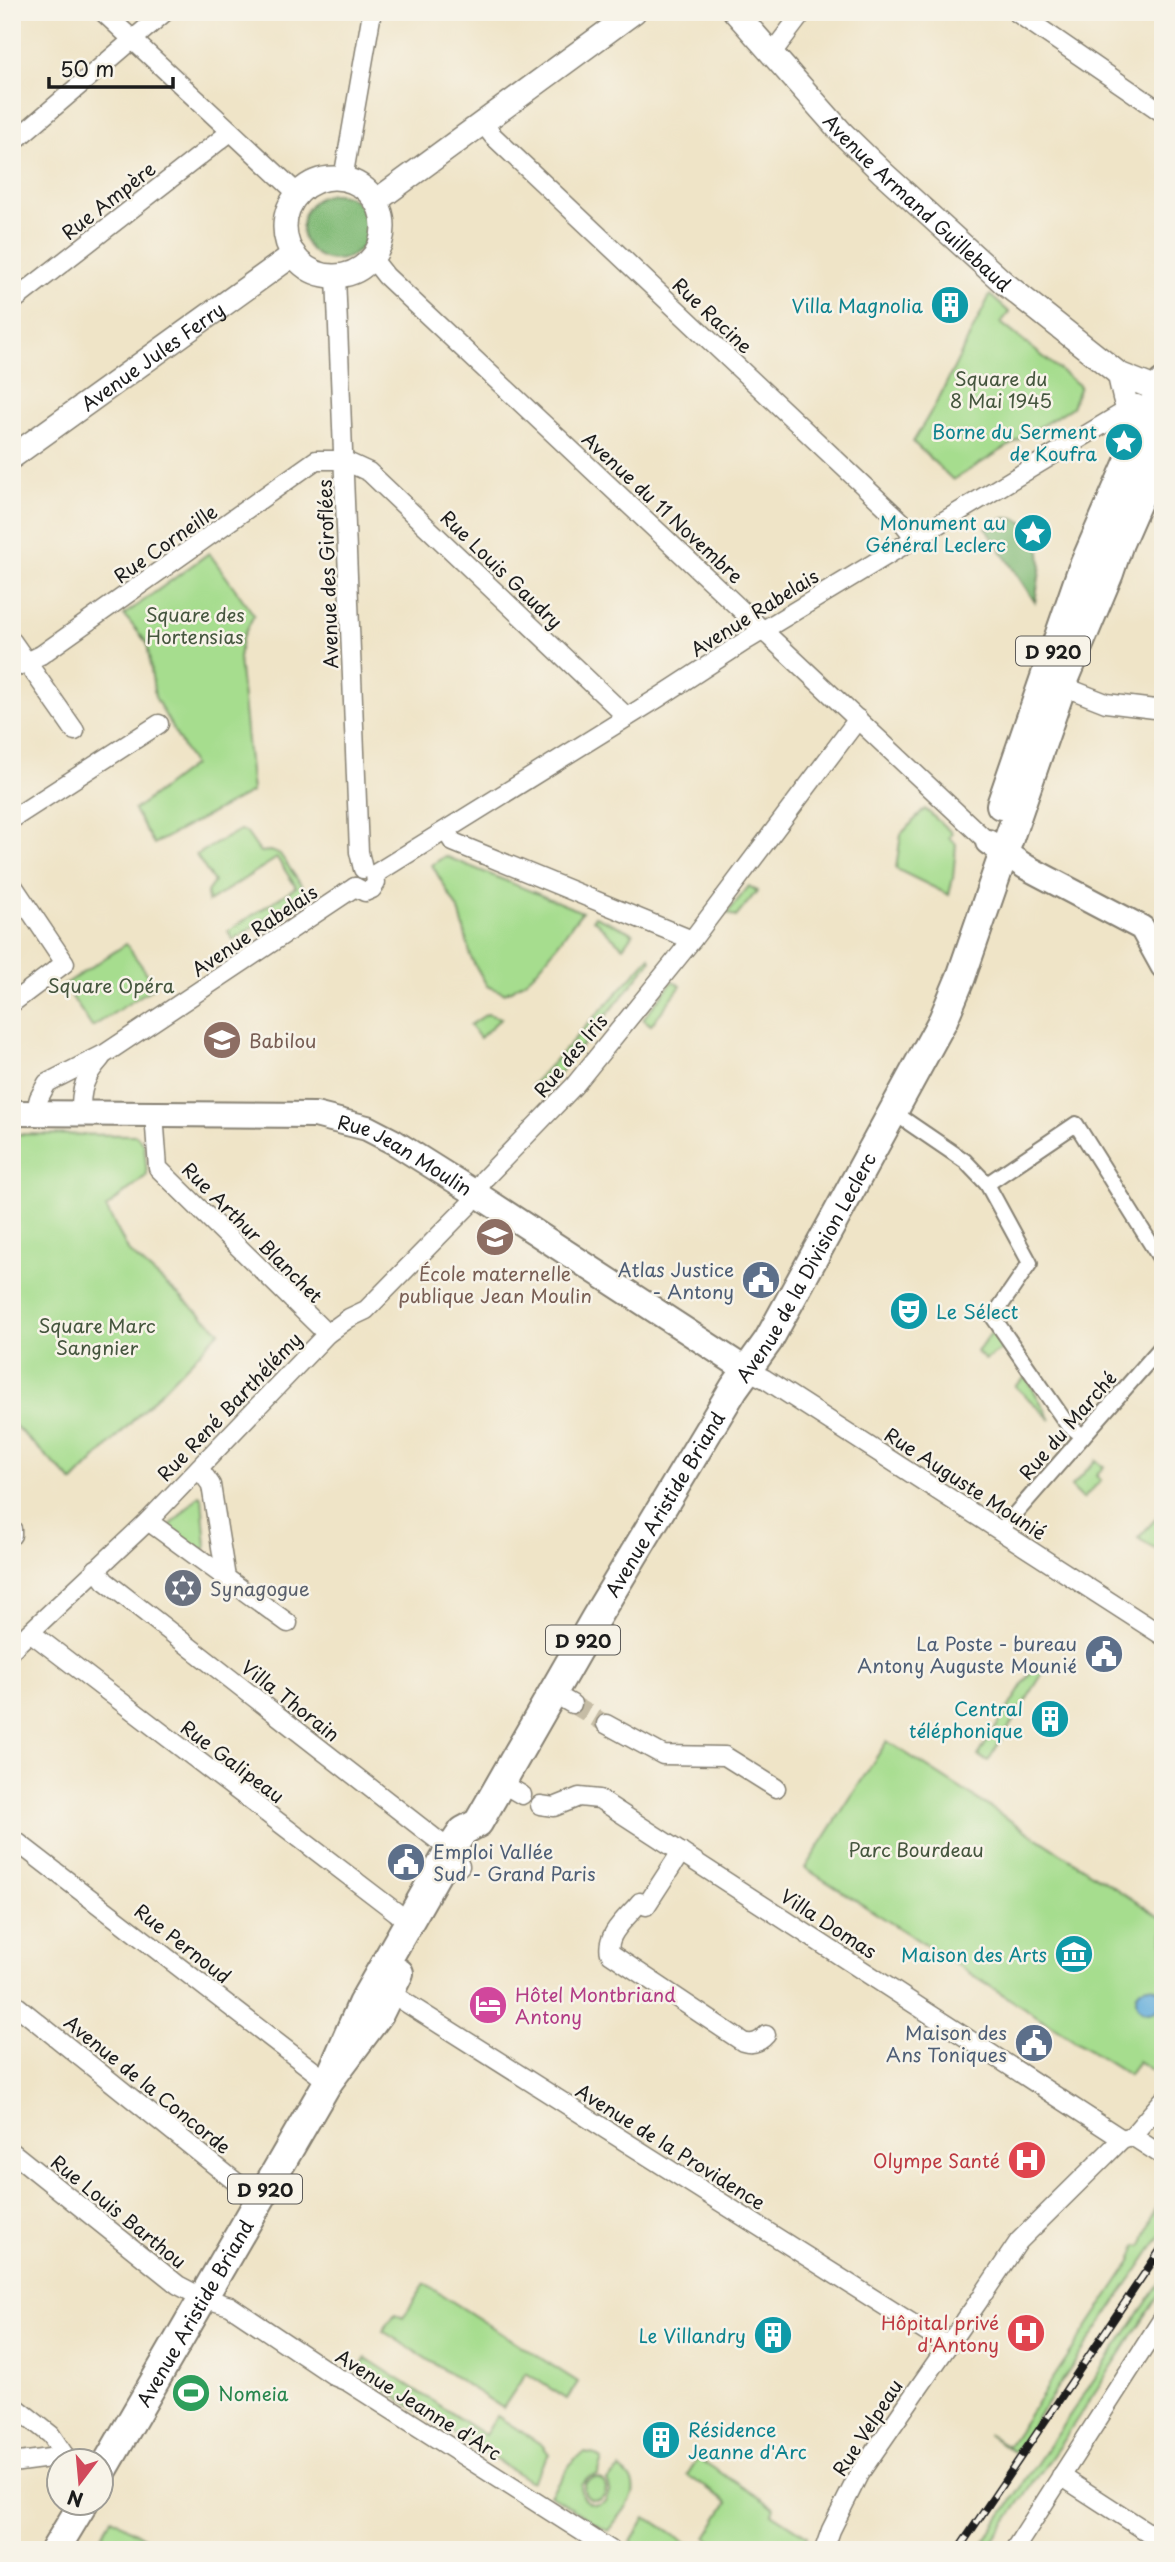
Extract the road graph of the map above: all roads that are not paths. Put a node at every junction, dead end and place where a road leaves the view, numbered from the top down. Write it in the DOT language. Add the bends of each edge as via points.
graph roads {
  1 [pos="103,12"];
  2 [pos="165,12"];
  3 [pos="372,12"];
  4 [pos="634,12"];
  5 [pos="735,12"];
  6 [pos="803,12"];
  7 [pos="1016,12"];
  8 [pos="133,40"];
  9 [pos="772,53"];
  10 [pos="1163,113"];
  11 [pos="482,122"];
  12 [pos="229,132"];
  13 [pos="12,144"];
  14 [pos="343,179"];
  15 [pos="298,194"];
  16 [pos="376,201"];
  17 [pos="294,254"];
  18 [pos="372,258"];
  19 [pos="336,276"];
  20 [pos="12,302"];
  21 [pos="1119,374"];
  22 [pos="1161,391"];
  23 [pos="1149,428"];
  24 [pos="12,457"];
  25 [pos="343,460"];
  26 [pos="914,537"];
  27 [pos="764,631"];
  28 [pos="12,641"];
  29 [pos="20,666"];
  30 [pos="1052,682"];
  31 [pos="1163,710"];
  32 [pos="626,718"];
  33 [pos="858,719"];
  34 [pos="159,724"];
  35 [pos="75,731"];
  36 [pos="12,819"];
  37 [pos="446,831"];
  38 [pos="996,848"];
  39 [pos="369,871"];
  40 [pos="12,884"];
  41 [pos="1153,928"];
  42 [pos="692,940"];
  43 [pos="1163,966"];
  44 [pos="12,1003"];
  45 [pos="106,1053"];
  46 [pos="24,1113"];
  47 [pos="81,1114"];
  48 [pos="154,1114"];
  49 [pos="899,1116"];
  50 [pos="987,1184"];
  51 [pos="475,1193"];
  52 [pos="1163,1264"];
  53 [pos="327,1334"];
  54 [pos="1163,1345"];
  55 [pos="746,1369"];
  56 [pos="1083,1436"];
  57 [pos="199,1468"];
  58 [pos="148,1521"];
  59 [pos="12,1529"];
  60 [pos="1001,1530"];
  61 [pos="12,1535"];
  62 [pos="96,1569"];
  63 [pos="226,1578"];
  64 [pos="288,1623"];
  65 [pos="30,1632"];
  66 [pos="1163,1636"];
  67 [pos="12,1649"];
  68 [pos="606,1724"];
  69 [pos="776,1788"];
  70 [pos="540,1805"];
  71 [pos="12,1838"];
  72 [pos="681,1852"];
  73 [pos="455,1858"];
  74 [pos="409,1924"];
  75 [pos="384,1982"];
  76 [pos="12,2002"];
  77 [pos="766,2035"];
  78 [pos="328,2082"];
  79 [pos="1163,2100"];
  80 [pos="1127,2138"];
  81 [pos="12,2152"];
  82 [pos="1163,2156"];
  83 [pos="261,2196"];
  84 [pos="203,2298"];
  85 [pos="1163,2318"];
  86 [pos="948,2346"];
  87 [pos="12,2404"];
  88 [pos="60,2446"];
  89 [pos="116,2448"];
  90 [pos="46,2460"];
  91 [pos="12,2463"];
  92 [pos="1061,2476"];
  93 [pos="76,2516"];
  94 [pos="1163,2542"];
  95 [pos="55,2550"];
  96 [pos="611,2550"];
  97 [pos="824,2550"];
  98 [pos="1014,2550"];
  1 -- 8 [label="street"];
  2 -- 8 [label="street"];
  3 -- 14 [label="street"];
  4 -- 11 [label="street"];
  5 -- 9 [label="street, Avenue Armand Guillebaud"];
  6 -- 9 [label="street"];
  7 -- 10 [label="street"];
  8 -- 12 [label="street"];
  8 -- 13 [label="street"];
  9 -- 21 [label="street, Avenue Armand Guillebaud" via="883,173 1004,283"];
  11 -- 16 [label="street"];
  11 -- 26 [label="street, Rue Racine"];
  12 -- 15 [label="street"];
  12 -- 20 [label="street, Rue Ampère"];
  14 -- 15 [label="street" via="328,179"];
  14 -- 16 [label="street"];
  15 -- 17 [label="street" via="286,222"];
  16 -- 18 [label="street" via="383,230"];
  17 -- 19 [label="street" via="320,274"];
  17 -- 24 [label="street, Avenue Jules Ferry"];
  18 -- 19 [label="street" via="350,274"];
  18 -- 27 [label="street, Avenue du 11 Novembre"];
  19 -- 25 [label="street, Avenue des Giroflées"];
  21 -- 22 [label="street, Avenue Armand Guillebaud"];
  21 -- 23 [label="street"];
  22 -- 23 [label="main road, Avenue de la Division Leclerc / D 920"];
  23 -- 26 [label="street, Avenue Rabelais"];
  23 -- 30 [label="main road, Avenue de la Division Leclerc / D 920" via="1110,573"];
  25 -- 29 [label="street, Rue Corneille" via="316,460"];
  25 -- 32 [label="street, Rue Louis Gaudry" via="369,472"];
  25 -- 39 [label="street, Avenue des Giroflées" via="359,852"];
  26 -- 27 [label="street, Avenue Rabelais"];
  27 -- 32 [label="street, Avenue Rabelais"];
  27 -- 33 [label="street, Avenue du 11 Novembre"];
  28 -- 29 [label="street"];
  29 -- 35 [label="street"];
  30 -- 31 [label="street" via="1107,704"];
  30 -- 38 [label="main road, Avenue de la Division Leclerc / D 920"];
  32 -- 37 [label="street, Avenue Rabelais"];
  33 -- 38 [label="street, Avenue du 11 Novembre"];
  33 -- 42 [label="street, Rue des Iris"];
  34 -- 36 [label="street"];
  37 -- 39 [label="street, Avenue Rabelais"];
  37 -- 42 [label="street" via="453,842"];
  38 -- 41 [label="main road"];
  38 -- 55 [label="main road, Avenue de la Division Leclerc / D 920" via="961,977 943,1020 771,1335"];
  39 -- 45 [label="street, Avenue Rabelais" via="354,875 355,887"];
  40 -- 44 [label="street" via="65,963"];
  41 -- 43 [label="main road"];
  42 -- 51 [label="street, Rue des Iris" via="574,1086"];
  45 -- 46 [label="street, Avenue Rabelais" via="47,1083"];
  45 -- 47 [label="street, Avenue Rabelais" via="83,1081"];
  46 -- 47 [label="main road, Rue Jean Moulin"];
  47 -- 48 [label="main road, Rue Jean Moulin"];
  48 -- 51 [label="main road, Rue Jean Moulin" via="337,1119 394,1142"];
  48 -- 53 [label="street, Rue Arthur Blanchet" via="158,1168"];
  49 -- 50 [label="street" via="965,1161"];
  50 -- 52 [label="street" via="1076,1124"];
  50 -- 56 [label="street" via="1030,1264 993,1317 1067,1424"];
  51 -- 53 [label="street, Rue René Barthélémy" via="469,1205 366,1310"];
  51 -- 55 [label="main road, Rue Jean Moulin"];
  53 -- 57 [label="street, Rue René Barthélémy"];
  54 -- 56 [label="street, Rue du Marché"];
  55 -- 60 [label="street, Rue Auguste Mounié"];
  55 -- 73 [label="main road, Avenue Aristide Briand / D 920" via="511,1789 478,1823 478,1839"];
  56 -- 60 [label="street, Rue du Marché"];
  57 -- 58 [label="street, Rue René Barthélémy"];
  57 -- 63 [label="street" via="211,1485"];
  58 -- 62 [label="street, Rue René Barthélémy"];
  58 -- 63 [label="street"];
  59 -- 61 [label="street"];
  60 -- 66 [label="street, Rue Auguste Mounié"];
  62 -- 65 [label="street, Rue René Barthélémy"];
  62 -- 73 [label="street, Villa Thorain" via="105,1581"];
  63 -- 64 [label="street"];
  65 -- 67 [label="street, Rue René Barthélémy"];
  65 -- 74 [label="street, Rue Galipeau"];
  68 -- 69 [label="street" via="663,1755 725,1756"];
  70 -- 72 [label="street, Villa Domas" via="554,1807 579,1797 599,1799"];
  71 -- 78 [label="street, Rue Pernoud"];
  72 -- 77 [label="street" via="646,1906 640,1902 612,1935 610,1953 743,2042 753,2043"];
  72 -- 80 [label="street, Villa Domas"];
  73 -- 74 [label="main road, Avenue Aristide Briand / D 920"];
  73 -- 75 [label="main road, Avenue Aristide Briand / D 920"];
  74 -- 75 [label="main road, Avenue Aristide Briand / D 920"];
  75 -- 78 [label="main road, Avenue Aristide Briand / D 920" via="379,2014"];
  75 -- 86 [label="street, Avenue de la Providence"];
  76 -- 83 [label="street, Avenue de la Concorde" via="237,2183"];
  78 -- 83 [label="main road, Avenue Aristide Briand / D 920"];
  79 -- 80 [label="street, Rue Velpeau"];
  80 -- 82 [label="street, Villa Domas"];
  80 -- 86 [label="street, Rue Velpeau" via="1019,2241"];
  81 -- 84 [label="street, Rue Louis Barthou" via="178,2285"];
  83 -- 84 [label="main road, Avenue Aristide Briand / D 920"];
  84 -- 89 [label="main road, Avenue Aristide Briand / D 920"];
  84 -- 96 [label="street, Avenue Jeanne d'Arc" via="230,2306"];
  85 -- 92 [label="street"];
  86 -- 97 [label="street, Rue Velpeau" via="859,2473"];
  87 -- 88 [label="street"];
  90 -- 91 [label="street"];
  92 -- 94 [label="street"];
  92 -- 98 [label="street"];
  93 -- 95 [label="main road"];
}
